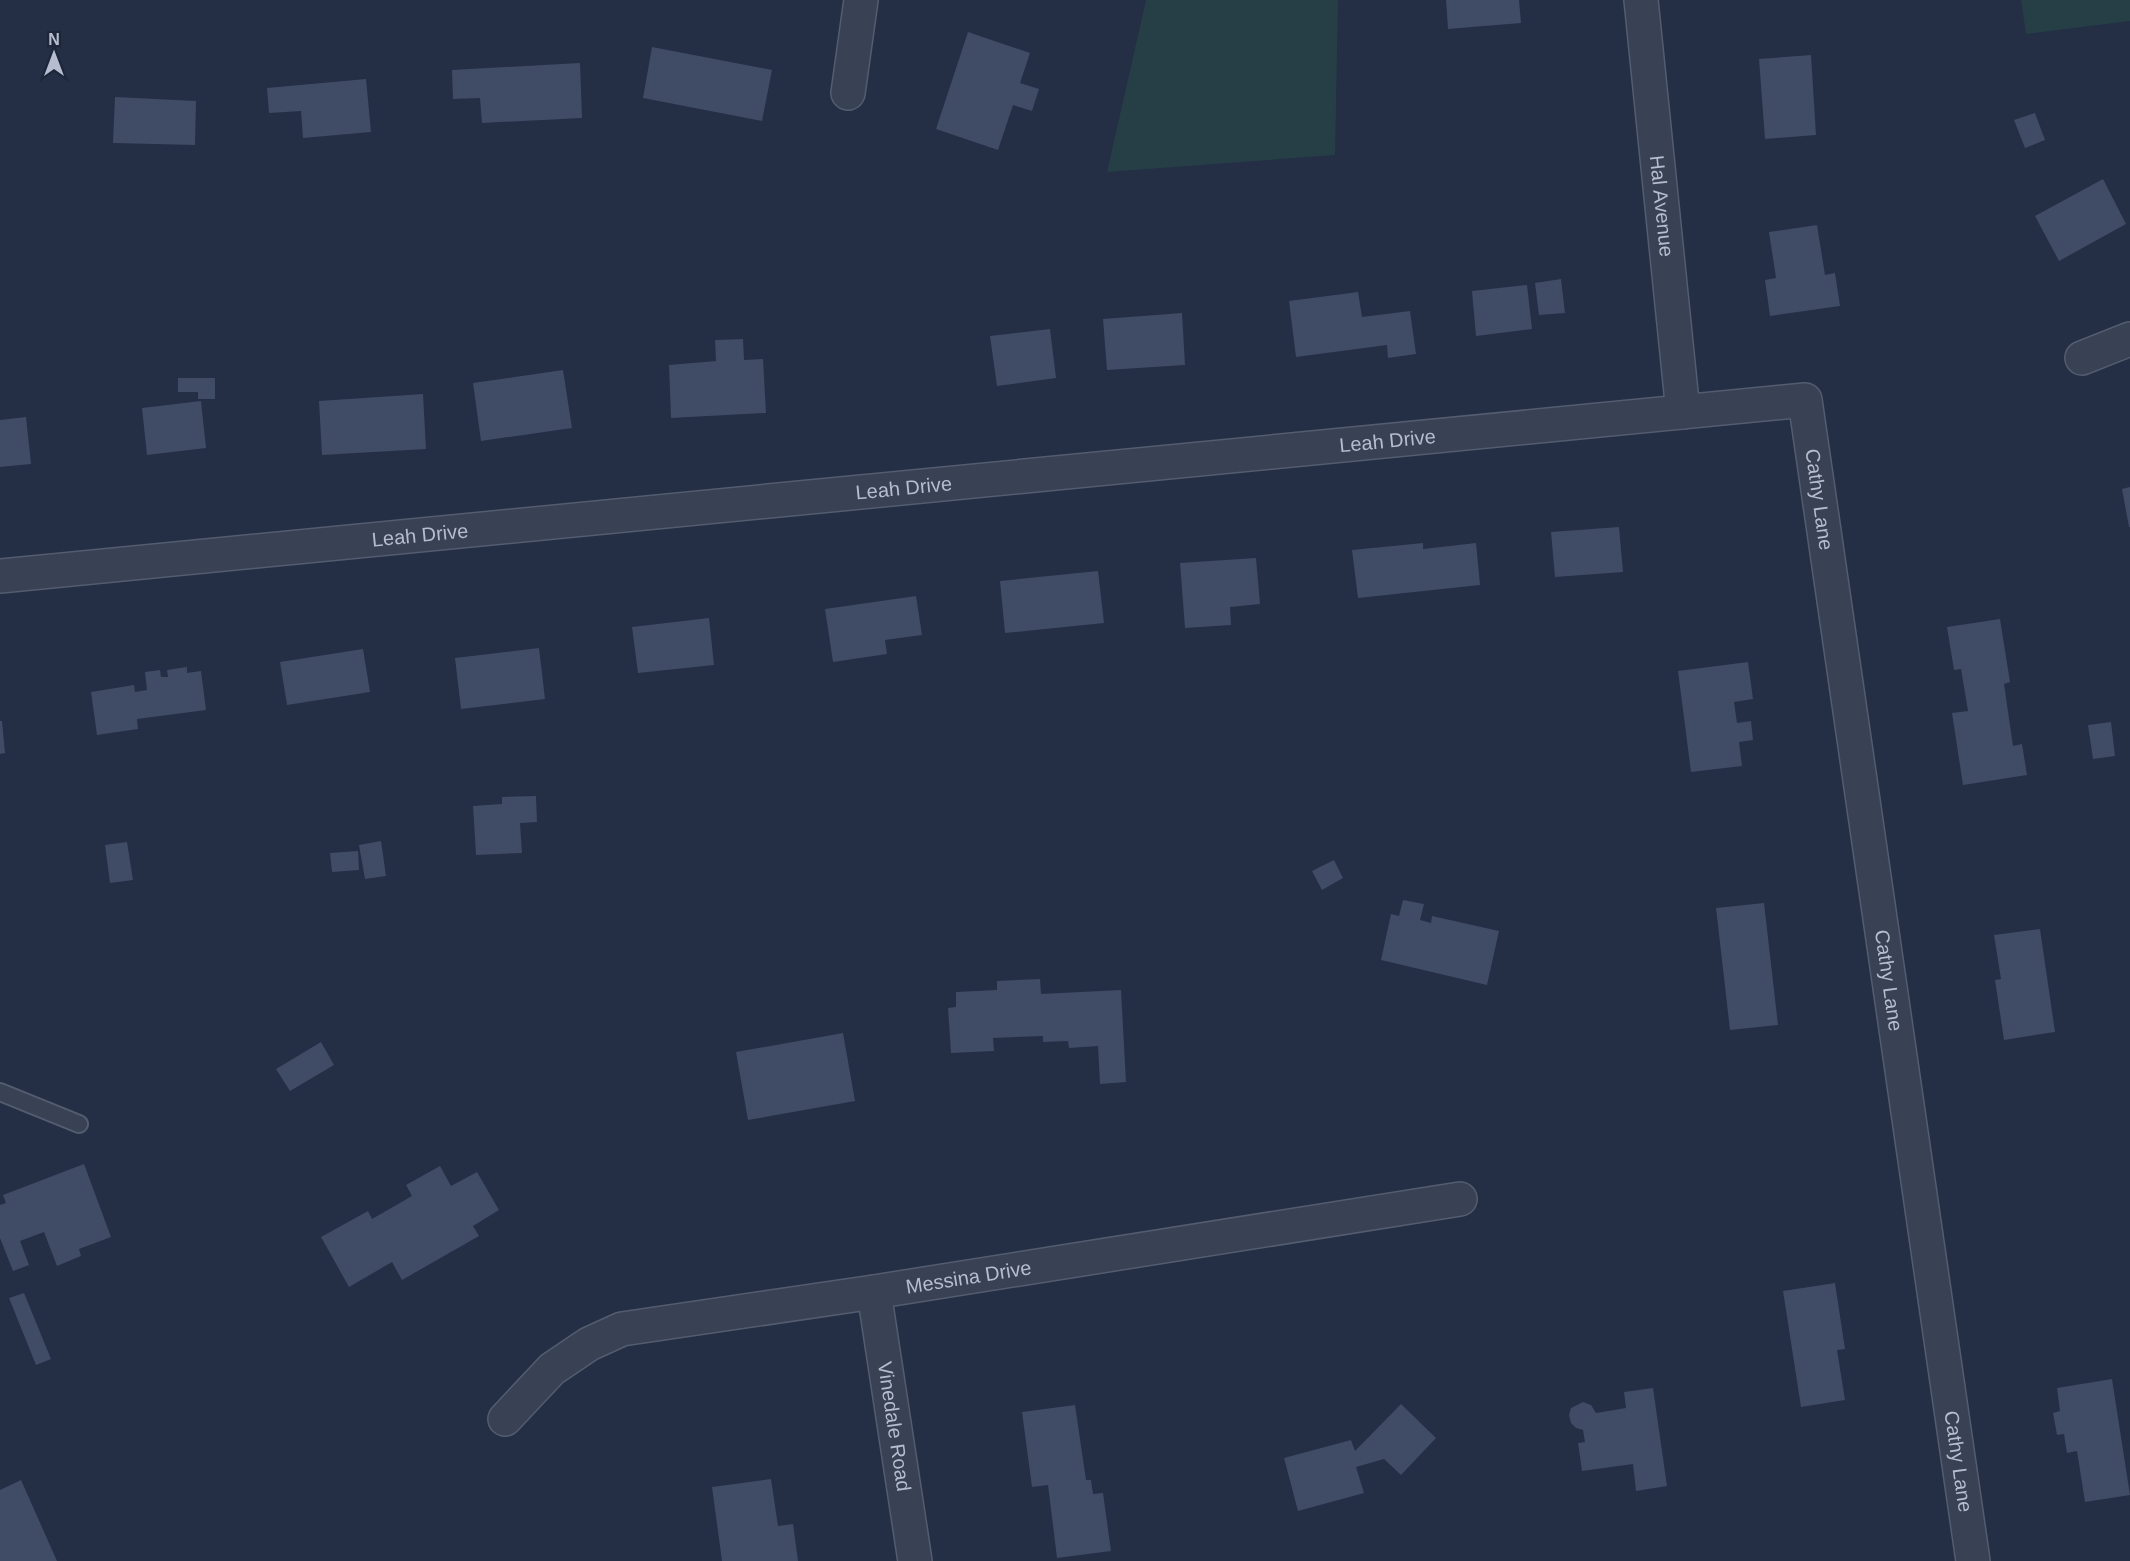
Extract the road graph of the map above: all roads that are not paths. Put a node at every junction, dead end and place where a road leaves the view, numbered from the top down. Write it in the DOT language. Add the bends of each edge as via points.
graph roads {
  1 [pos="861,0"];
  2 [pos="1641,0"];
  3 [pos="848,93"];
  4 [pos="2130,339"];
  5 [pos="2082,358"];
  6 [pos="1805,400"];
  7 [pos="1683,412"];
  8 [pos="0,576"];
  9 [pos="0,1092"];
  10 [pos="79,1124"];
  11 [pos="1460,1199"];
  12 [pos="874,1292"];
  13 [pos="505,1419"];
  14 [pos="915,1561"];
  15 [pos="1973,1561"];
  1 -- 3 [label="street"];
  2 -- 7 [label="street, Hal Avenue"];
  4 -- 5 [label="street"];
  6 -- 7 [label="street, Leah Drive"];
  6 -- 15 [label="street, Cathy Lane"];
  7 -- 8 [label="street, Leah Drive"];
  9 -- 10 [label="lane"];
  11 -- 12 [label="street, Messina Drive"];
  12 -- 13 [label="street, Messina Drive" via="622,1329 589,1344 552,1369"];
  12 -- 14 [label="street, Vinedale Road"];
}
